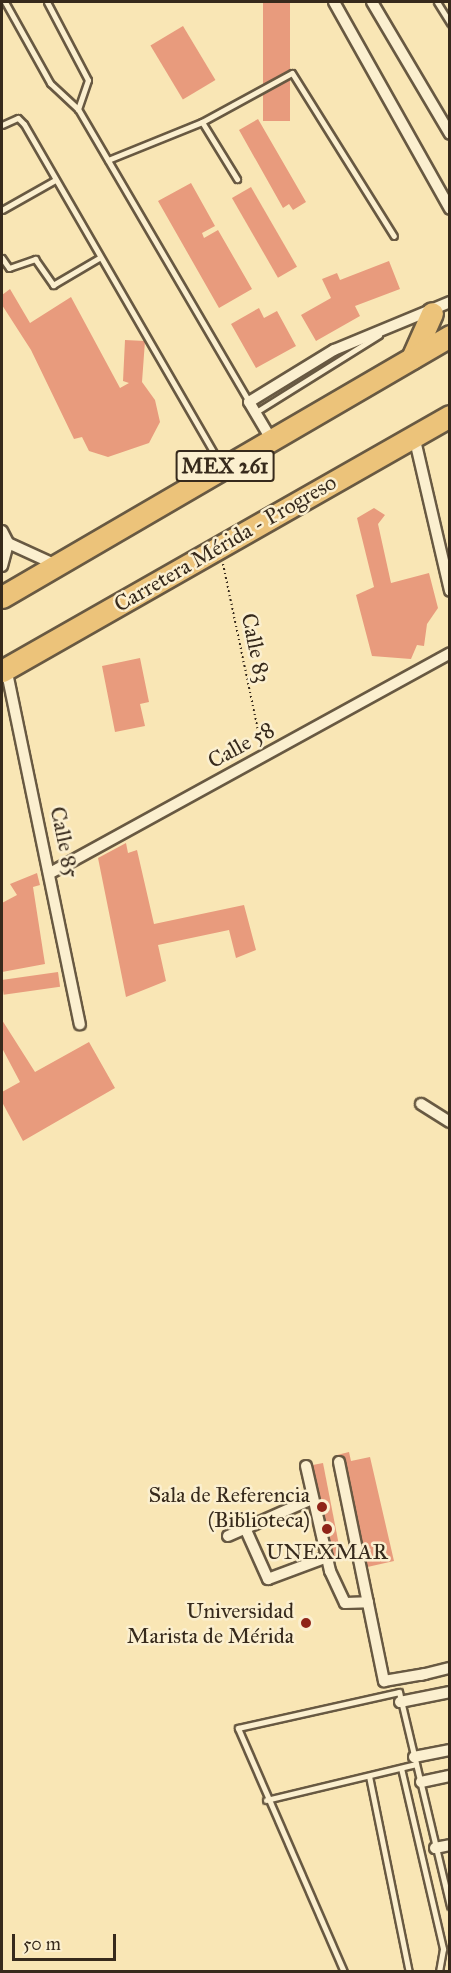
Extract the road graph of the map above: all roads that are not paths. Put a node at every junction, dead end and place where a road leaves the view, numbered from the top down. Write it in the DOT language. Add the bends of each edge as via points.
graph roads {
  1 [pos="5,2"];
  2 [pos="47,2"];
  3 [pos="334,2"];
  4 [pos="372,2"];
  5 [pos="440,3"];
  6 [pos="450,23"];
  7 [pos="78,109"];
  8 [pos="202,122"];
  9 [pos="2,125"];
  10 [pos="450,134"];
  11 [pos="108,160"];
  12 [pos="237,179"];
  13 [pos="54,180"];
  14 [pos="450,209"];
  15 [pos="2,210"];
  16 [pos="394,236"];
  17 [pos="2,258"];
  18 [pos="99,258"];
  19 [pos="441,307"];
  20 [pos="382,332"];
  21 [pos="450,336"];
  22 [pos="412,358"];
  23 [pos="249,402"];
  24 [pos="256,412"];
  25 [pos="450,416"];
  26 [pos="414,436"];
  27 [pos="271,439"];
  28 [pos="222,468"];
  29 [pos="2,531"];
  30 [pos="8,543"];
  31 [pos="56,565"];
  32 [pos="2,566"];
  33 [pos="450,591"];
  34 [pos="2,597"];
  35 [pos="450,653"];
  36 [pos="4,669"];
  37 [pos="52,872"];
  38 [pos="80,1024"];
  39 [pos="421,1104"];
  40 [pos="450,1122"];
  41 [pos="339,1462"];
  42 [pos="306,1466"];
  43 [pos="312,1499"];
  44 [pos="241,1519"];
  45 [pos="228,1536"];
  46 [pos="327,1557"];
  47 [pos="368,1602"];
  48 [pos="450,1668"];
  49 [pos="450,1692"];
  50 [pos="400,1702"];
  51 [pos="450,1750"];
  52 [pos="415,1761"];
  53 [pos="401,1768"];
  54 [pos="369,1776"];
  55 [pos="450,1776"];
  56 [pos="421,1782"];
  57 [pos="266,1800"];
  58 [pos="450,1845"];
  59 [pos="435,1848"];
  60 [pos="450,1906"];
  61 [pos="344,1971"];
  62 [pos="409,1971"];
  63 [pos="439,1971"];
  1 -- 7 [label="lane" via="50,83"];
  2 -- 7 [label="lane" via="88,80"];
  3 -- 14 [label="street"];
  4 -- 10 [label="street"];
  5 -- 6 [label="lane"];
  7 -- 11 [label="lane"];
  8 -- 11 [label="lane"];
  8 -- 12 [label="lane"];
  8 -- 16 [label="lane" via="283,74 298,76"];
  9 -- 13 [label="lane" via="18,118"];
  11 -- 23 [label="lane"];
  13 -- 15 [label="lane"];
  13 -- 18 [label="lane"];
  17 -- 18 [label="lane" via="9,268 32,258 53,285"];
  18 -- 28 [label="lane"];
  19 -- 20 [label="street"];
  19 -- 22 [label="highway"];
  20 -- 23 [label="street" via="334,350"];
  20 -- 24 [label="lane"];
  21 -- 22 [label="highway, MEX 261"];
  22 -- 27 [label="highway, MEX 261"];
  23 -- 24 [label="street"];
  24 -- 27 [label="street"];
  25 -- 26 [label="highway, Carretera Mérida - Progreso / MEX 261"];
  26 -- 33 [label="street"];
  26 -- 36 [label="highway, Carretera Mérida - Progreso / MEX 261"];
  27 -- 28 [label="highway, MEX 261"];
  28 -- 31 [label="highway, MEX 261"];
  29 -- 30 [label="street"];
  30 -- 31 [label="street"];
  30 -- 32 [label="street"];
  31 -- 34 [label="highway, MEX 261"];
  35 -- 37 [label="street, Calle 58"];
  36 -- 37 [label="street, Calle 85"];
  37 -- 38 [label="street, Calle 85"];
  39 -- 40 [label="street"];
  41 -- 47 [label="street"];
  42 -- 43 [label="street"];
  43 -- 45 [label="street"];
  43 -- 46 [label="street"];
  44 -- 46 [label="street" via="268,1579"];
  46 -- 47 [label="street" via="345,1603"];
  47 -- 48 [label="street" via="384,1681"];
  49 -- 50 [label="street"];
  50 -- 52 [label="lane"];
  50 -- 57 [label="lane" via="399,1692 238,1728"];
  51 -- 52 [label="street"];
  52 -- 53 [label="lane"];
  52 -- 56 [label="lane"];
  53 -- 54 [label="lane"];
  53 -- 63 [label="lane" via="442,1949"];
  54 -- 57 [label="lane"];
  54 -- 62 [label="lane"];
  55 -- 56 [label="street"];
  56 -- 59 [label="lane"];
  57 -- 61 [label="lane"];
  58 -- 59 [label="street"];
  59 -- 60 [label="lane"];
}
